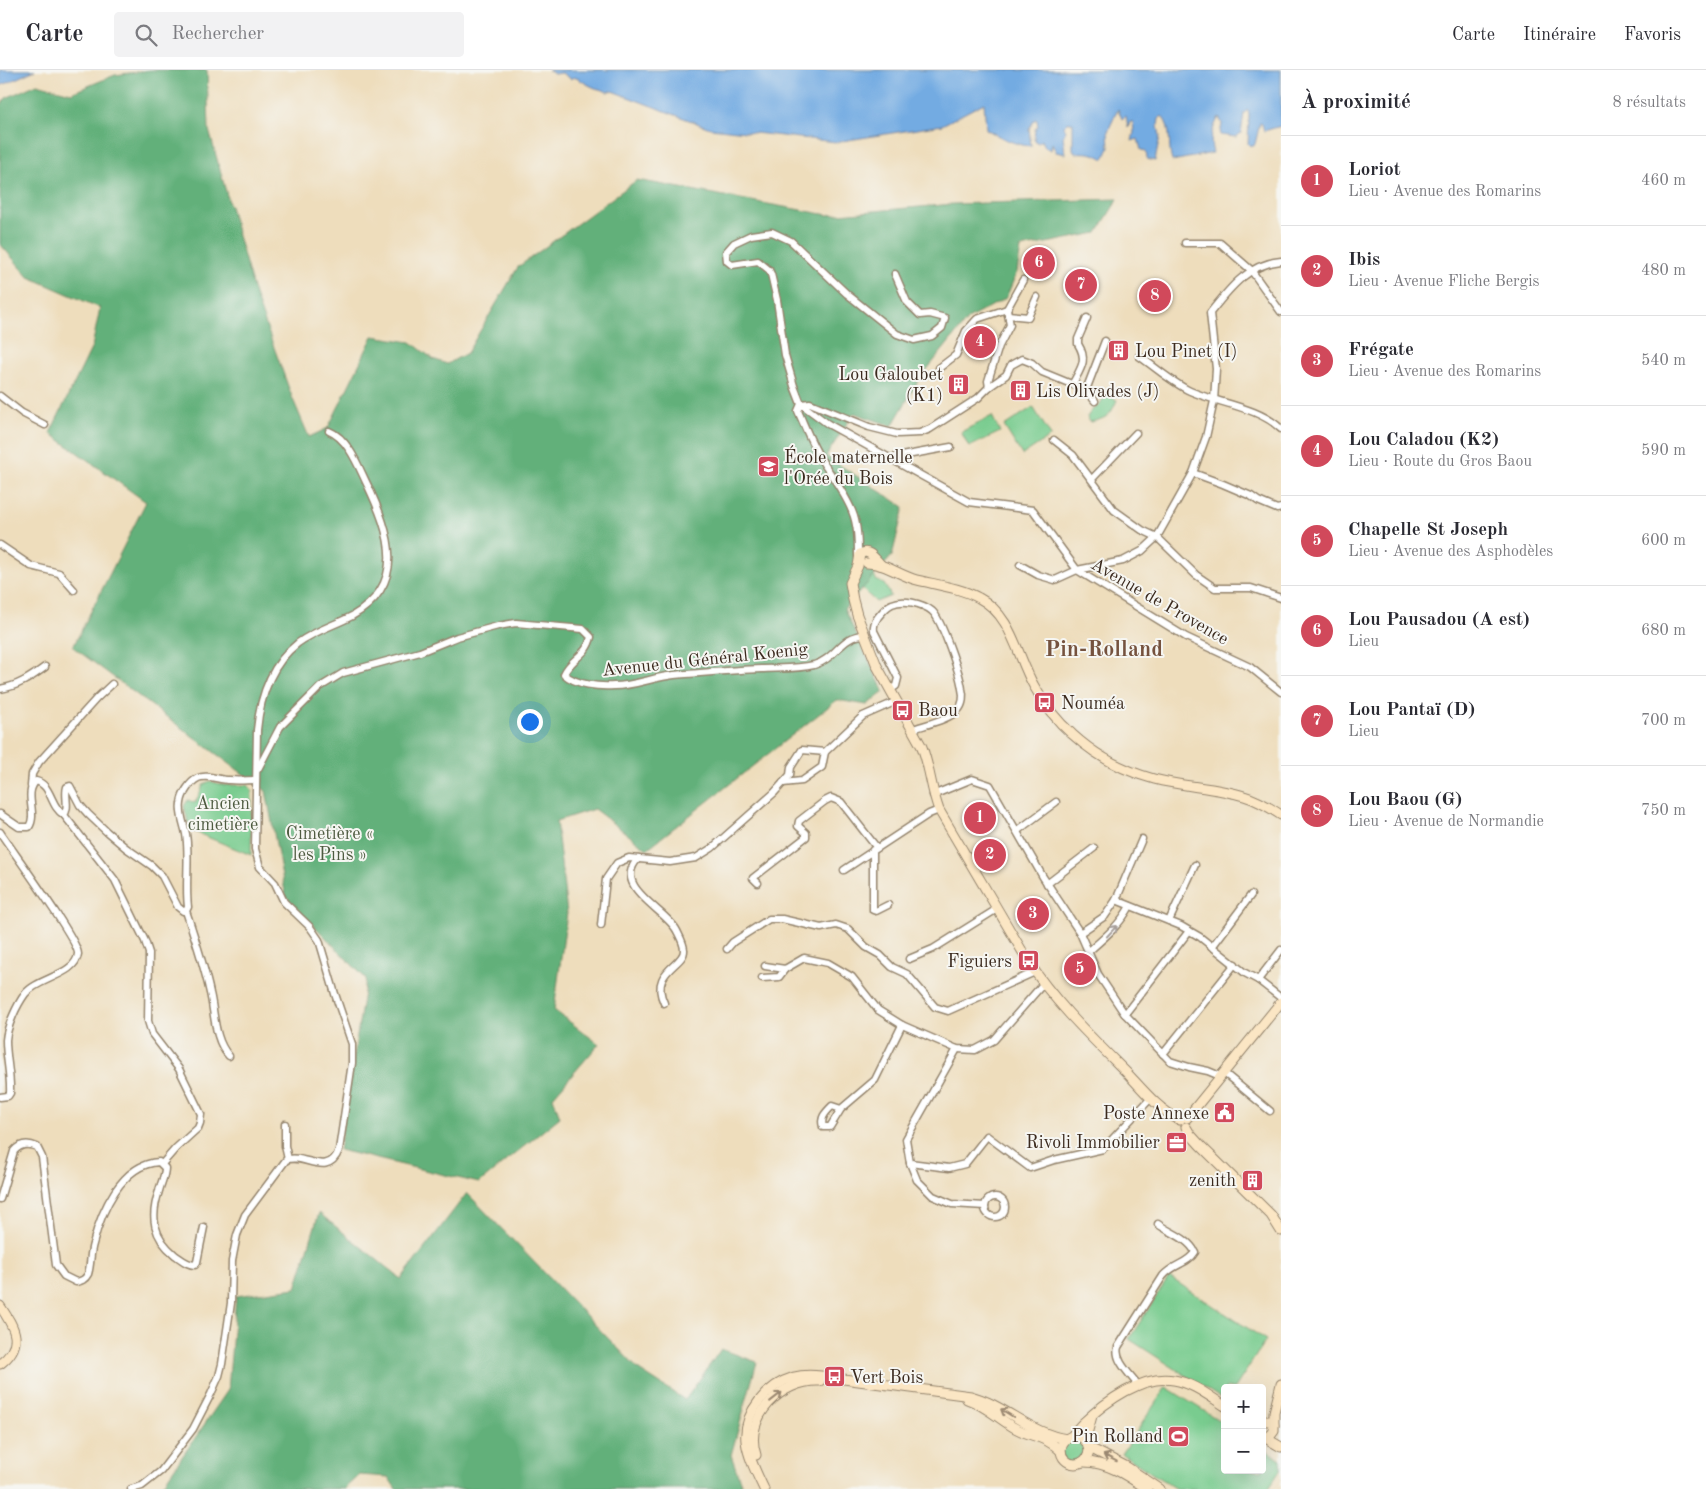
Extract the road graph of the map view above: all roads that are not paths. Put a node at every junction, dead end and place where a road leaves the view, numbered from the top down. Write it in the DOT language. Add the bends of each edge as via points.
graph roads {
  1 [pos="1185,243"];
  2 [pos="1281,261"];
  3 [pos="1251,270"];
  4 [pos="895,274"];
  5 [pos="1023,280"];
  6 [pos="1037,297"];
  7 [pos="1008,312"];
  8 [pos="1281,312"];
  9 [pos="1087,318"];
  10 [pos="1105,341"];
  11 [pos="1139,356"];
  12 [pos="939,368"];
  13 [pos="1073,384"];
  14 [pos="989,387"];
  15 [pos="1086,390"];
  16 [pos="0,396"];
  17 [pos="1214,400"];
  18 [pos="1095,401"];
  19 [pos="801,404"];
  20 [pos="45,425"];
  21 [pos="1281,429"];
  22 [pos="329,431"];
  23 [pos="1136,433"];
  24 [pos="1054,440"];
  25 [pos="951,447"];
  26 [pos="890,458"];
  27 [pos="1193,473"];
  28 [pos="1092,479"];
  29 [pos="1281,508"];
  30 [pos="857,537"];
  31 [pos="1156,537"];
  32 [pos="0,546"];
  33 [pos="865,558"];
  34 [pos="1020,565"];
  35 [pos="1077,570"];
  36 [pos="74,590"];
  37 [pos="1281,598"];
  38 [pos="865,635"];
  39 [pos="45,667"];
  40 [pos="112,684"];
  41 [pos="0,690"];
  42 [pos="890,690"];
  43 [pos="1281,692"];
  44 [pos="898,701"];
  45 [pos="913,729"];
  46 [pos="825,752"];
  47 [pos="256,773"];
  48 [pos="256,780"];
  49 [pos="783,783"];
  50 [pos="31,786"];
  51 [pos="933,795"];
  52 [pos="1056,802"];
  53 [pos="939,810"];
  54 [pos="0,814"];
  55 [pos="64,815"];
  56 [pos="1281,815"];
  57 [pos="1017,831"];
  58 [pos="0,832"];
  59 [pos="1142,839"];
  60 [pos="1094,848"];
  61 [pos="875,849"];
  62 [pos="638,858"];
  63 [pos="1195,865"];
  64 [pos="844,870"];
  65 [pos="758,884"];
  66 [pos="1047,884"];
  67 [pos="1251,895"];
  68 [pos="1116,900"];
  69 [pos="888,905"];
  70 [pos="1130,906"];
  71 [pos="997,909"];
  72 [pos="186,911"];
  73 [pos="1169,922"];
  74 [pos="601,925"];
  75 [pos="1189,930"];
  76 [pos="1080,933"];
  77 [pos="1212,947"];
  78 [pos="727,948"];
  79 [pos="1281,950"];
  80 [pos="1088,952"];
  81 [pos="909,959"];
  82 [pos="1235,964"];
  83 [pos="764,966"];
  84 [pos="785,969"];
  85 [pos="1035,972"];
  86 [pos="762,978"];
  87 [pos="1258,980"];
  88 [pos="1043,984"];
  89 [pos="1281,998"];
  90 [pos="1281,1002"];
  91 [pos="664,1003"];
  92 [pos="1125,1014"];
  93 [pos="902,1025"];
  94 [pos="957,1049"];
  95 [pos="1162,1054"];
  96 [pos="229,1056"];
  97 [pos="1222,1074"];
  98 [pos="0,1097"];
  99 [pos="1151,1098"];
  100 [pos="841,1110"];
  101 [pos="1270,1111"];
  102 [pos="1184,1122"];
  103 [pos="285,1124"];
  104 [pos="288,1159"];
  105 [pos="910,1163"];
  106 [pos="162,1164"];
  107 [pos="0,1199"];
  108 [pos="985,1206"];
  109 [pos="1158,1224"];
  110 [pos="204,1227"];
  111 [pos="1281,1231"];
  112 [pos="0,1306"];
  113 [pos="0,1364"];
  114 [pos="1281,1384"];
  115 [pos="1138,1385"];
  116 [pos="1221,1404"];
  117 [pos="1274,1412"];
  118 [pos="1092,1416"];
  119 [pos="1266,1418"];
  120 [pos="1266,1420"];
  121 [pos="1274,1426"];
  122 [pos="1266,1435"];
  123 [pos="1266,1437"];
  124 [pos="1069,1438"];
  125 [pos="1281,1439"];
  126 [pos="1086,1444"];
  127 [pos="1281,1447"];
  128 [pos="1061,1451"];
  129 [pos="1082,1462"];
  130 [pos="131,1489"];
  131 [pos="764,1489"];
  132 [pos="1147,1489"];
  133 [pos="1160,1489"];
  1 -- 3 [label="street" via="1220,243"];
  2 -- 3 [label="street"];
  3 -- 8 [label="street"];
  3 -- 17 [label="street" via="1230,287 1210,313 1216,369"];
  4 -- 19 [label="street" via="907,302 920,315 944,318 942,328 932,336 914,340 897,334 847,294 791,241 772,232 751,235 734,243 726,252 727,261 732,265 758,261 771,274 785,355"];
  5 -- 7 [label="street"];
  6 -- 7 [label="street" via="1028,317"];
  7 -- 12 [label="street" via="977,319 966,331 956,355"];
  7 -- 14 [label="street" via="1010,324 999,346"];
  9 -- 13 [label="street" via="1078,344 1084,358"];
  10 -- 15 [label="street"];
  11 -- 17 [label="street" via="1188,390"];
  13 -- 14 [label="street" via="1042,372 1022,359 1011,365 1006,375"];
  13 -- 15 [label="street"];
  14 -- 19 [label="street" via="978,398 920,433 897,434 869,427 810,403"];
  15 -- 18 [label="street"];
  16 -- 20 [label="street"];
  17 -- 21 [label="street" via="1245,409 1275,422"];
  17 -- 27 [label="street" via="1206,437"];
  19 -- 26 [label="street, Avenue de Provence" via="828,424"];
  19 -- 30 [label="street" via="798,412 807,432 853,512"];
  22 -- 47 [label="street" via="347,447 371,492 387,538 389,567 380,590 367,605 296,644 275,669 267,682 259,711"];
  23 -- 28 [label="street"];
  24 -- 28 [label="street" via="1073,455"];
  25 -- 26 [label="street"];
  26 -- 35 [label="street, Avenue de Provence" via="970,502 1033,510"];
  27 -- 29 [label="street" via="1251,496 1258,502"];
  27 -- 31 [label="street"];
  28 -- 31 [label="street" via="1114,510"];
  30 -- 33 [label="street"];
  30 -- 33 [label="street"];
  31 -- 35 [label="street" via="1142,551 1123,561"];
  31 -- 37 [label="street" via="1196,575 1215,588 1251,588"];
  32 -- 36 [label="street" via="31,566 59,573"];
  33 -- 38 [label="street" via="850,583 852,600"];
  33 -- 56 [label="street" via="914,580 969,593 990,605 1007,625 1026,670 1045,703 1085,746 1104,758 1156,779 1244,796"];
  34 -- 35 [label="street" via="1055,580"];
  35 -- 43 [label="street, Avenue de Provence" via="1186,637 1250,668"];
  38 -- 42 [label="street"];
  38 -- 47 [label="street, Avenue du Général Koenig" via="852,636 816,664 672,675 608,686 581,683 564,674 568,665 589,646 592,637 583,629 516,623 498,626 343,674 320,687 280,727"];
  39 -- 41 [label="street" via="25,682"];
  40 -- 50 [label="street" via="39,762 32,774"];
  42 -- 44 [label="street"];
  42 -- 45 [label="street" via="896,686 898,678 874,631 875,622 891,604 911,602 932,611 937,618 957,671 963,699 958,712"];
  44 -- 45 [label="street"];
  44 -- 46 [label="street" via="863,716"];
  45 -- 51 [label="street" via="926,759"];
  46 -- 49 [label="street" via="822,768 802,781"];
  46 -- 49 [label="street" via="802,750 791,767 790,776"];
  47 -- 48 [label="street"];
  48 -- 72 [label="street" via="204,776 185,792 180,811 189,861"];
  48 -- 104 [label="street" via="255,849 258,862 275,883 284,902 317,936 353,1049 337,1155 332,1161 320,1164"];
  49 -- 62 [label="street" via="712,848 696,858 670,862"];
  50 -- 54 [label="street" via="33,818 29,827 19,827"];
  50 -- 55 [label="street" via="40,782 46,786 58,811"];
  51 -- 53 [label="street"];
  51 -- 57 [label="street" via="972,779 990,785"];
  52 -- 57 [label="street"];
  53 -- 61 [label="street"];
  53 -- 71 [label="street"];
  55 -- 72 [label="street" via="66,790 70,786 88,814 162,876 178,907"];
  55 -- 106 [label="street" via="115,880 145,941 149,953 150,1030 180,1069 201,1114 198,1128"];
  57 -- 66 [label="street"];
  58 -- 98 [label="street" via="78,953 71,966 39,982 24,995 6,1037 10,1093"];
  59 -- 68 [label="street"];
  60 -- 66 [label="street"];
  61 -- 64 [label="street"];
  61 -- 65 [label="street" via="841,802 831,798 799,821 798,826 806,837 753,878"];
  61 -- 69 [label="street" via="873,910"];
  62 -- 74 [label="street" via="617,863 606,879"];
  62 -- 91 [label="street" via="631,870 634,887 675,927 684,950 663,977 661,991"];
  63 -- 73 [label="street"];
  66 -- 76 [label="street"];
  67 -- 77 [label="street"];
  68 -- 70 [label="street"];
  68 -- 76 [label="street" via="1105,916"];
  70 -- 73 [label="street"];
  80 -- 70 [label="street, one-way" via="1119,923"];
  71 -- 81 [label="street" via="933,949"];
  71 -- 85 [label="street"];
  72 -- 96 [label="street" via="200,953 219,1038"];
  73 -- 75 [label="street"];
  75 -- 77 [label="street"];
  75 -- 92 [label="street"];
  76 -- 80 [label="street"];
  77 -- 82 [label="street"];
  78 -- 85 [label="street" via="769,919 821,928 836,924 848,929 892,967 907,974 935,1006 948,1011"];
  79 -- 87 [label="street"];
  80 -- 92 [label="street" via="1098,974"];
  82 -- 87 [label="street"];
  82 -- 95 [label="street"];
  83 -- 84 [label="street"];
  84 -- 86 [label="street" via="779,977"];
  84 -- 93 [label="street" via="804,958 828,963 852,977 878,1010"];
  85 -- 88 [label="street"];
  87 -- 89 [label="street"];
  88 -- 94 [label="street" via="994,1040 975,1050"];
  88 -- 99 [label="street"];
  90 -- 97 [label="street"];
  92 -- 95 [label="street"];
  93 -- 94 [label="street"];
  93 -- 100 [label="street" via="875,1080"];
  94 -- 105 [label="street" via="906,1139"];
  95 -- 97 [label="street" via="1170,1061"];
  97 -- 101 [label="street"];
  97 -- 102 [label="street"];
  99 -- 102 [label="street"];
  99 -- 105 [label="street" via="1103,1150 1030,1168 987,1136 966,1164 949,1168"];
  102 -- 111 [label="street" via="1200,1146 1271,1214"];
  103 -- 104 [label="street"];
  104 -- 130 [label="street" via="245,1215 238,1231 222,1364 211,1394 193,1430 161,1471 142,1486"];
  105 -- 108 [label="street" via="917,1180 933,1196 952,1204"];
  106 -- 107 [label="street" via="156,1162 141,1166 120,1186 100,1218 88,1275 80,1282 67,1279 56,1265 42,1156 37,1147 19,1146 14,1151"];
  106 -- 110 [label="street" via="165,1174 154,1210 160,1239 176,1256 193,1265 197,1262"];
  109 -- 115 [label="street" via="1195,1252 1163,1276 1118,1347 1119,1359"];
  112 -- 113 [label="street" via="14,1331 15,1345 12,1353"];
  114 -- 117 [label="street"];
  115 -- 116 [label="street" via="1159,1379 1174,1380 1189,1384"];
  115 -- 118 [label="street"];
  117 -- 119 [label="street"];
  117 -- 121 [label="street"];
  118 -- 124 [label="street"];
  118 -- 126 [label="street"];
  120 -- 121 [label="street"];
  121 -- 122 [label="street" via="1273,1433"];
  121 -- 125 [label="street"];
  123 -- 127 [label="street"];
  124 -- 126 [label="street" via="1078,1437"];
  124 -- 128 [label="street" via="1062,1444"];
  124 -- 131 [label="street, one-way" via="1031,1427 993,1404 971,1396 803,1376 785,1381 769,1391 752,1411 748,1422 746,1442"];
  126 -- 129 [label="street" via="1087,1456"];
  133 -- 126 [label="street, one-way"];
  128 -- 129 [label="street" via="1067,1462"];
  131 -- 128 [label="street, one-way" via="754,1448 756,1422 762,1410 777,1396 804,1382 969,1400 1017,1429 1051,1442"];
  129 -- 132 [label="street" via="1114,1469"];
}
